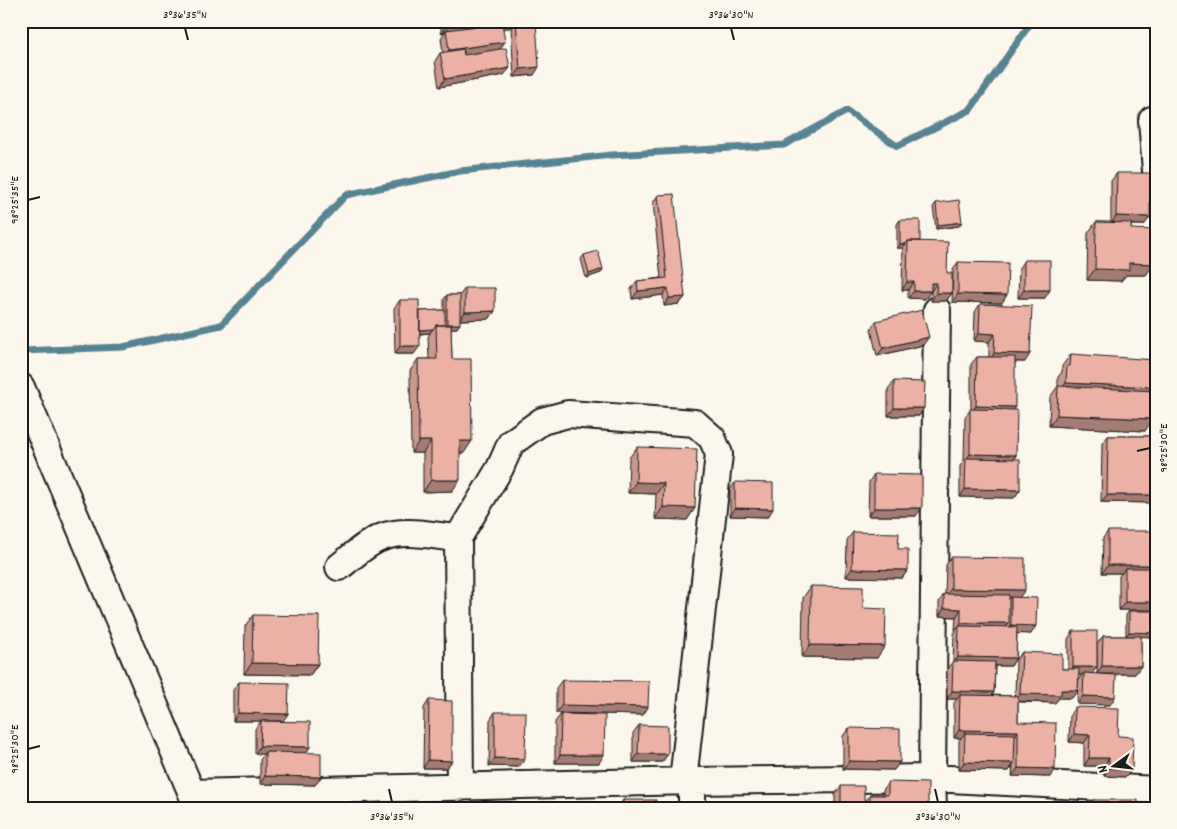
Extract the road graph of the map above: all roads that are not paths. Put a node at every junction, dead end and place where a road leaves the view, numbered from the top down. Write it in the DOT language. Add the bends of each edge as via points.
graph roads {
  1 [pos="1152,120"];
  2 [pos="1156,171"];
  3 [pos="937,310"];
  4 [pos="21,387"];
  5 [pos="458,538"];
  6 [pos="339,567"];
  7 [pos="932,778"];
  8 [pos="688,781"];
  9 [pos="460,788"];
  10 [pos="1156,790"];
  11 [pos="195,800"];
  12 [pos="692,808"];
  13 [pos="932,808"];
  1 -- 2 [label="street"];
  3 -- 7 [label="street"];
  4 -- 11 [label="street"];
  5 -- 6 [label="street" via="404,533 381,538"];
  5 -- 8 [label="street" via="500,468 511,443 542,421 568,414 695,423 712,438 719,454"];
  5 -- 9 [label="street"];
  7 -- 8 [label="street"];
  7 -- 10 [label="street"];
  7 -- 13 [label="street"];
  8 -- 9 [label="street"];
  8 -- 12 [label="street"];
  9 -- 11 [label="street"];
}
